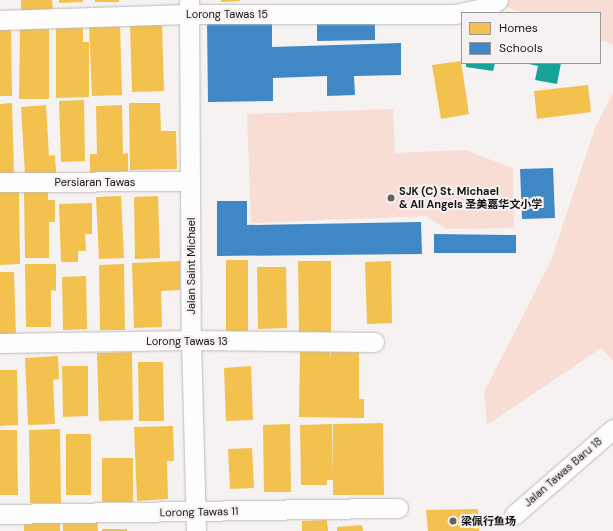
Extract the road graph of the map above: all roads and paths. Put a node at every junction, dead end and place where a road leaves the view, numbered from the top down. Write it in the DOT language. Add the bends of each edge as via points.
graph roads {
  1 [pos="498,0"];
  2 [pos="188,7"];
  3 [pos="464,12"];
  4 [pos="461,13"];
  5 [pos="0,20"];
  6 [pos="190,181"];
  7 [pos="0,182"];
  8 [pos="191,340"];
  9 [pos="374,342"];
  10 [pos="0,343"];
  11 [pos="613,429"];
  12 [pos="398,508"];
  13 [pos="0,514"];
  14 [pos="514,515"];
  15 [pos="195,522"];
  1 -- 3 [label="street, Lorong Tawas 15" via="488,7"];
  2 -- 4 [label="street, Lorong Tawas 15"];
  2 -- 5 [label="street, Lorong Tawas 15"];
  2 -- 6 [label="street, Jalan Saint Michael"];
  6 -- 7 [label="street, Persiaran Tawas"];
  6 -- 8 [label="street, Jalan Saint Michael"];
  8 -- 9 [label="street, Lorong Tawas 13"];
  8 -- 10 [label="street, Lorong Tawas 13"];
  8 -- 15 [label="street, Jalan Saint Michael"];
  11 -- 14 [label="street, Jalan Tawas Baru 18"];
  12 -- 15 [label="street, Lorong Tawas 11"];
  13 -- 15 [label="street, Lorong Tawas 11"];
}
